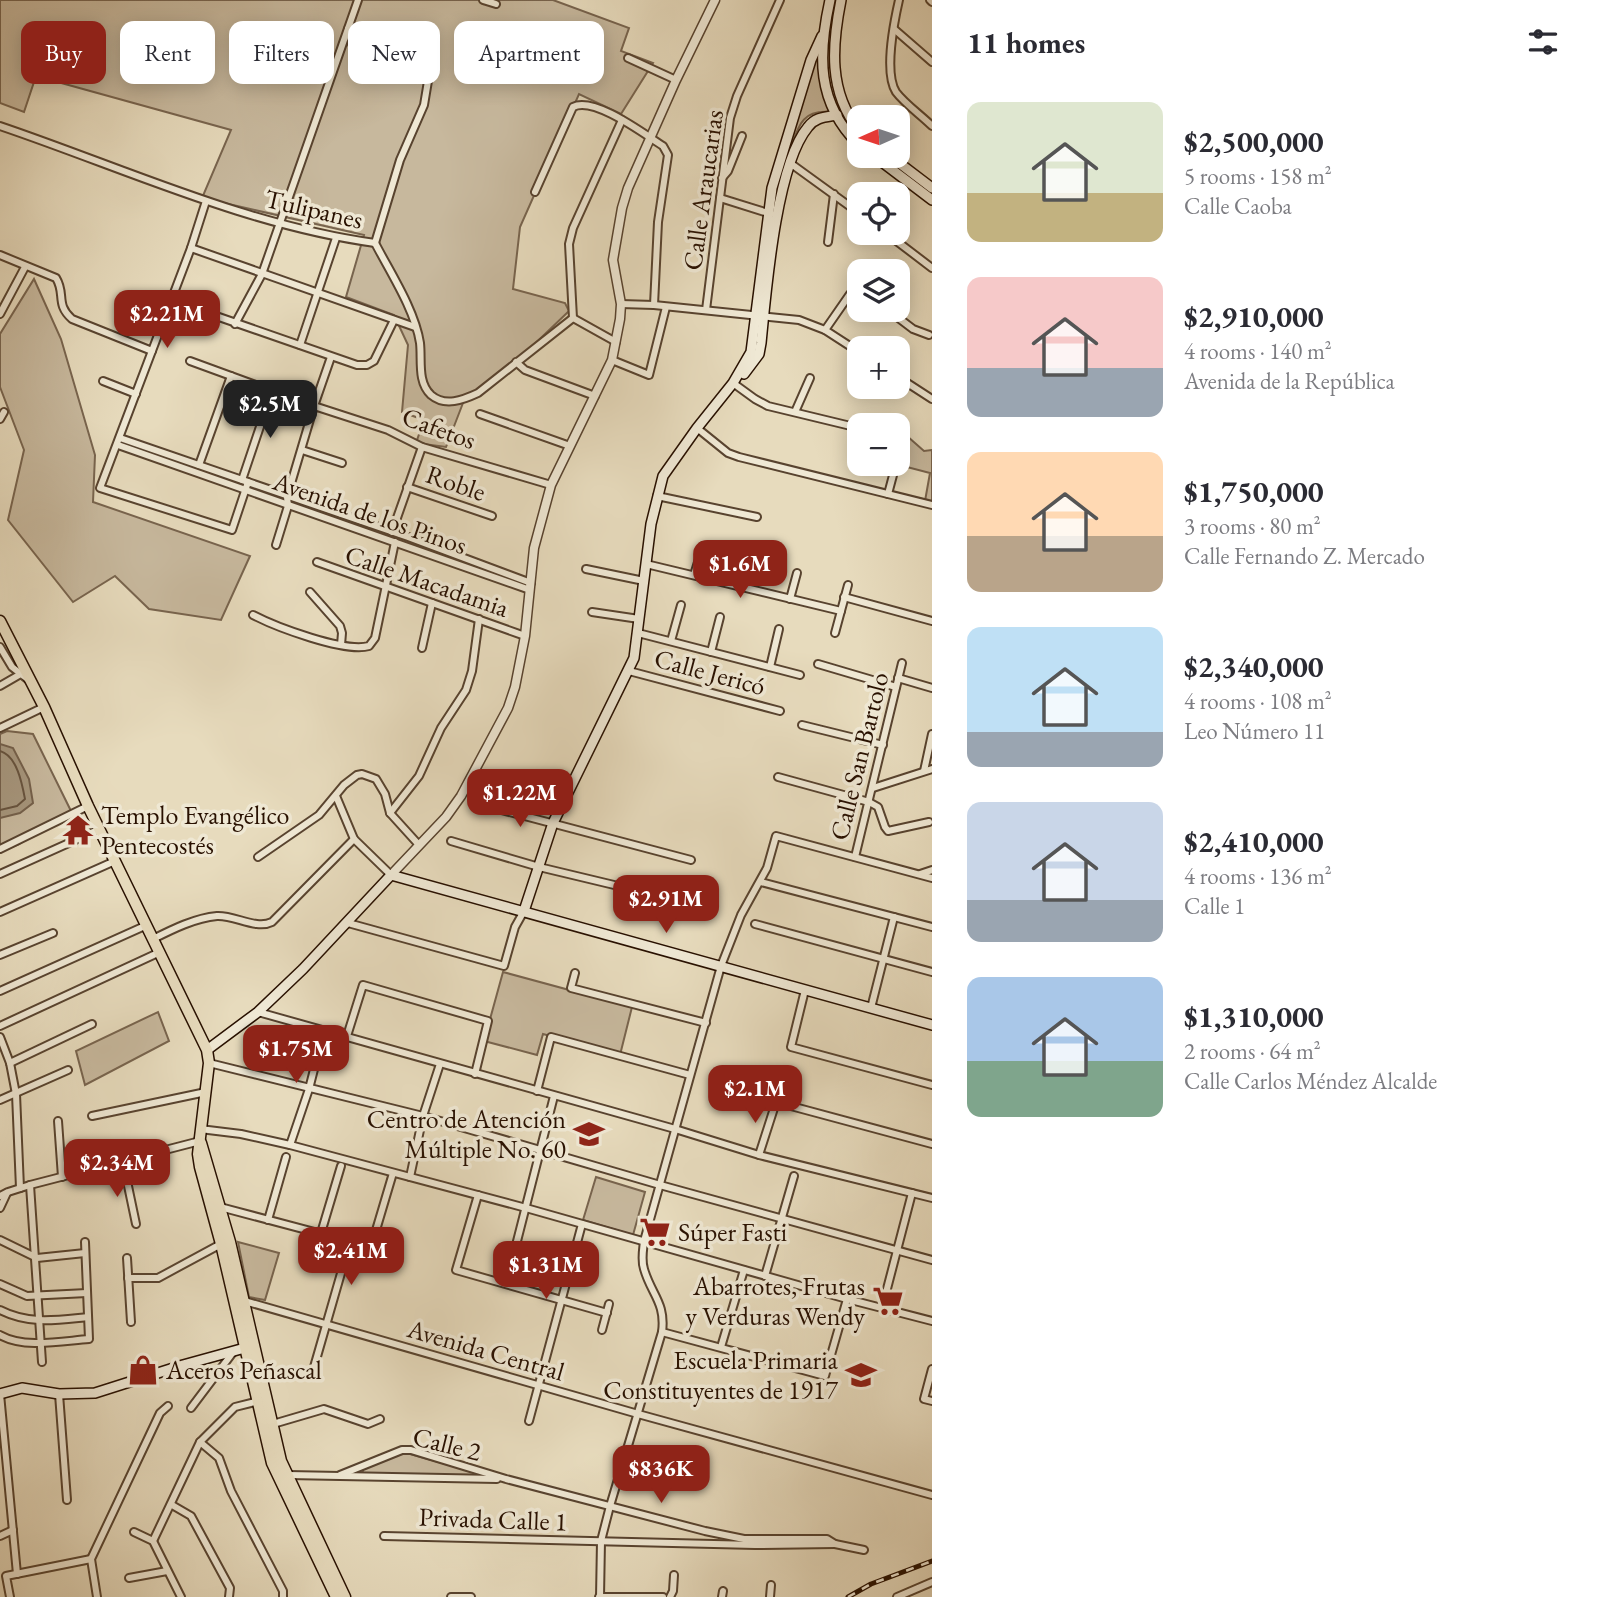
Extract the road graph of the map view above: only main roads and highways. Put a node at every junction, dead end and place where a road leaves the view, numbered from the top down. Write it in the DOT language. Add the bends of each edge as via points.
graph roads {
  1 [pos="830,0"];
  2 [pos="841,0"];
  3 [pos="822,36"];
  4 [pos="847,113"];
  5 [pos="837,115"];
  6 [pos="847,131"];
  7 [pos="785,160"];
  8 [pos="899,168"];
  9 [pos="902,168"];
  10 [pos="932,188"];
  11 [pos="932,200"];
  12 [pos="759,316"];
  13 [pos="0,621"];
  14 [pos="524,911"];
  15 [pos="932,1025"];
  16 [pos="207,1050"];
  17 [pos="200,1141"];
  18 [pos="238,1299"];
  19 [pos="244,1348"];
  20 [pos="0,1394"];
  21 [pos="263,1400"];
  22 [pos="282,1476"];
  23 [pos="336,1597"];
  24 [pos="345,1597"];
  1 -- 3 [label="main road"];
  2 -- 4 [label="main road" via="835,72"];
  3 -- 5 [label="main road" via="823,74"];
  3 -- 7 [label="main road" via="811,60"];
  5 -- 6 [label="main road"];
  5 -- 7 [label="main road" via="817,118"];
  7 -- 12 [label="main road"];
  7 -- 12 [label="main road" via="772,188"];
  8 -- 11 [label="main road"];
  9 -- 10 [label="main road"];
  12 -- 14 [label="main road" via="751,352 733,383 670,464 657,496 629,671 553,823"];
  13 -- 16 [label="main road"];
  14 -- 15 [label="main road"];
  14 -- 16 [label="main road" via="391,875 258,1012"];
  16 -- 17 [label="main road"];
  17 -- 18 [label="main road" via="220,1207"];
  17 -- 18 [label="main road" via="200,1167"];
  18 -- 19 [label="main road"];
  19 -- 20 [label="main road" via="95,1393 22,1388"];
  19 -- 21 [label="main road"];
  21 -- 22 [label="main road" via="273,1424"];
  21 -- 22 [label="main road" via="272,1463"];
  22 -- 23 [label="main road"];
  22 -- 24 [label="main road"];
}
